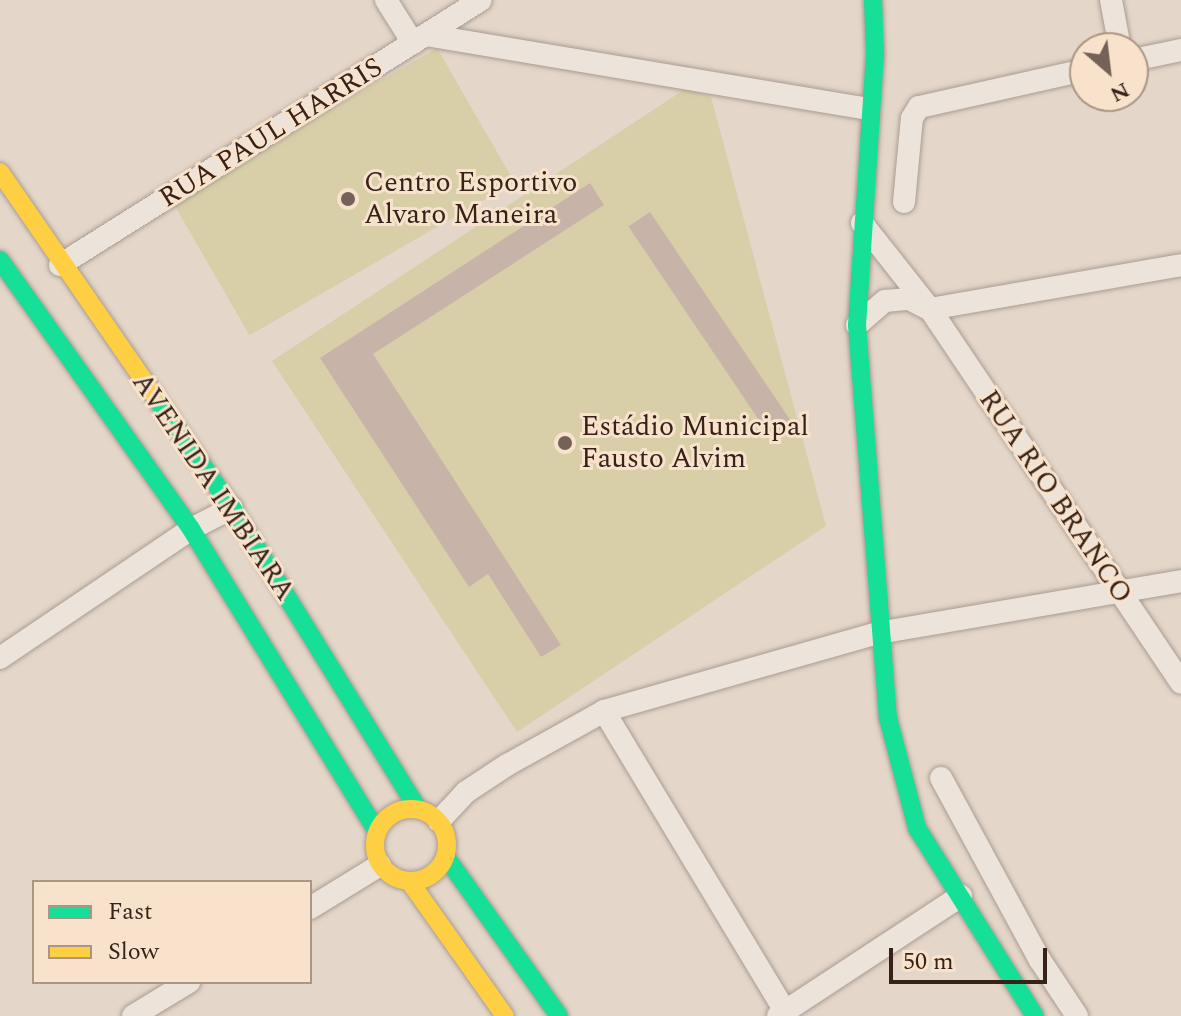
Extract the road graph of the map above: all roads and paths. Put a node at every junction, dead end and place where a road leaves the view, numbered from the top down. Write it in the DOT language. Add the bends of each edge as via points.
graph roads {
  1 [pos="386,0"];
  2 [pos="480,0"];
  3 [pos="873,0"];
  4 [pos="1111,0"];
  5 [pos="1117,32"];
  6 [pos="420,39"];
  7 [pos="1181,50"];
  8 [pos="1149,57"];
  9 [pos="1069,74"];
  10 [pos="869,109"];
  11 [pos="0,172"];
  12 [pos="904,202"];
  13 [pos="862,223"];
  14 [pos="0,260"];
  15 [pos="60,265"];
  16 [pos="1181,265"];
  17 [pos="930,309"];
  18 [pos="857,325"];
  19 [pos="232,508"];
  20 [pos="191,529"];
  21 [pos="1181,581"];
  22 [pos="1118,591"];
  23 [pos="878,633"];
  24 [pos="0,658"];
  25 [pos="1181,683"];
  26 [pos="604,711"];
  27 [pos="941,778"];
  28 [pos="418,809"];
  29 [pos="439,821"];
  30 [pos="377,831"];
  31 [pos="446,857"];
  32 [pos="380,865"];
  33 [pos="410,882"];
  34 [pos="961,896"];
  35 [pos="312,907"];
  36 [pos="186,984"];
  37 [pos="782,1013"];
  38 [pos="133,1016"];
  39 [pos="505,1016"];
  40 [pos="559,1016"];
  41 [pos="1035,1016"];
  42 [pos="1077,1016"];
  1 -- 6 [label="street"];
  2 -- 6 [label="street, RUA PAUL HARRIS"];
  3 -- 10 [label="main road"];
  4 -- 5 [label="street"];
  6 -- 10 [label="street"];
  6 -- 15 [label="street, RUA PAUL HARRIS"];
  7 -- 8 [label="street"];
  9 -- 12 [label="street" via="919,107 912,118"];
  10 -- 13 [label="main road"];
  11 -- 15 [label="main road, AVENIDA IMBIARA"];
  13 -- 17 [label="street, RUA RIO BRANCO"];
  13 -- 18 [label="main road"];
  14 -- 20 [label="main road, AVENIDA IMBIARA"];
  15 -- 19 [label="main road, AVENIDA IMBIARA"];
  16 -- 17 [label="street"];
  17 -- 18 [label="street" via="909,299 885,301"];
  17 -- 22 [label="street, RUA RIO BRANCO"];
  18 -- 23 [label="main road"];
  19 -- 20 [label="street"];
  19 -- 28 [label="main road, AVENIDA IMBIARA"];
  20 -- 24 [label="street"];
  20 -- 30 [label="main road, AVENIDA IMBIARA"];
  21 -- 22 [label="street"];
  22 -- 23 [label="street"];
  22 -- 25 [label="street, RUA RIO BRANCO"];
  23 -- 26 [label="street"];
  23 -- 34 [label="main road" via="899,771 917,828"];
  26 -- 29 [label="street" via="466,792"];
  26 -- 37 [label="street"];
  27 -- 42 [label="street" via="1040,960"];
  28 -- 29 [label="main road"];
  28 -- 30 [label="main road" via="393,813"];
  29 -- 31 [label="main road" via="448,844"];
  30 -- 32 [label="main road"];
  31 -- 33 [label="main road" via="432,876"];
  31 -- 40 [label="main road"];
  32 -- 33 [label="main road"];
  32 -- 35 [label="street"];
  33 -- 39 [label="main road"];
  34 -- 37 [label="street"];
  34 -- 41 [label="main road"];
  36 -- 38 [label="street"];
}
